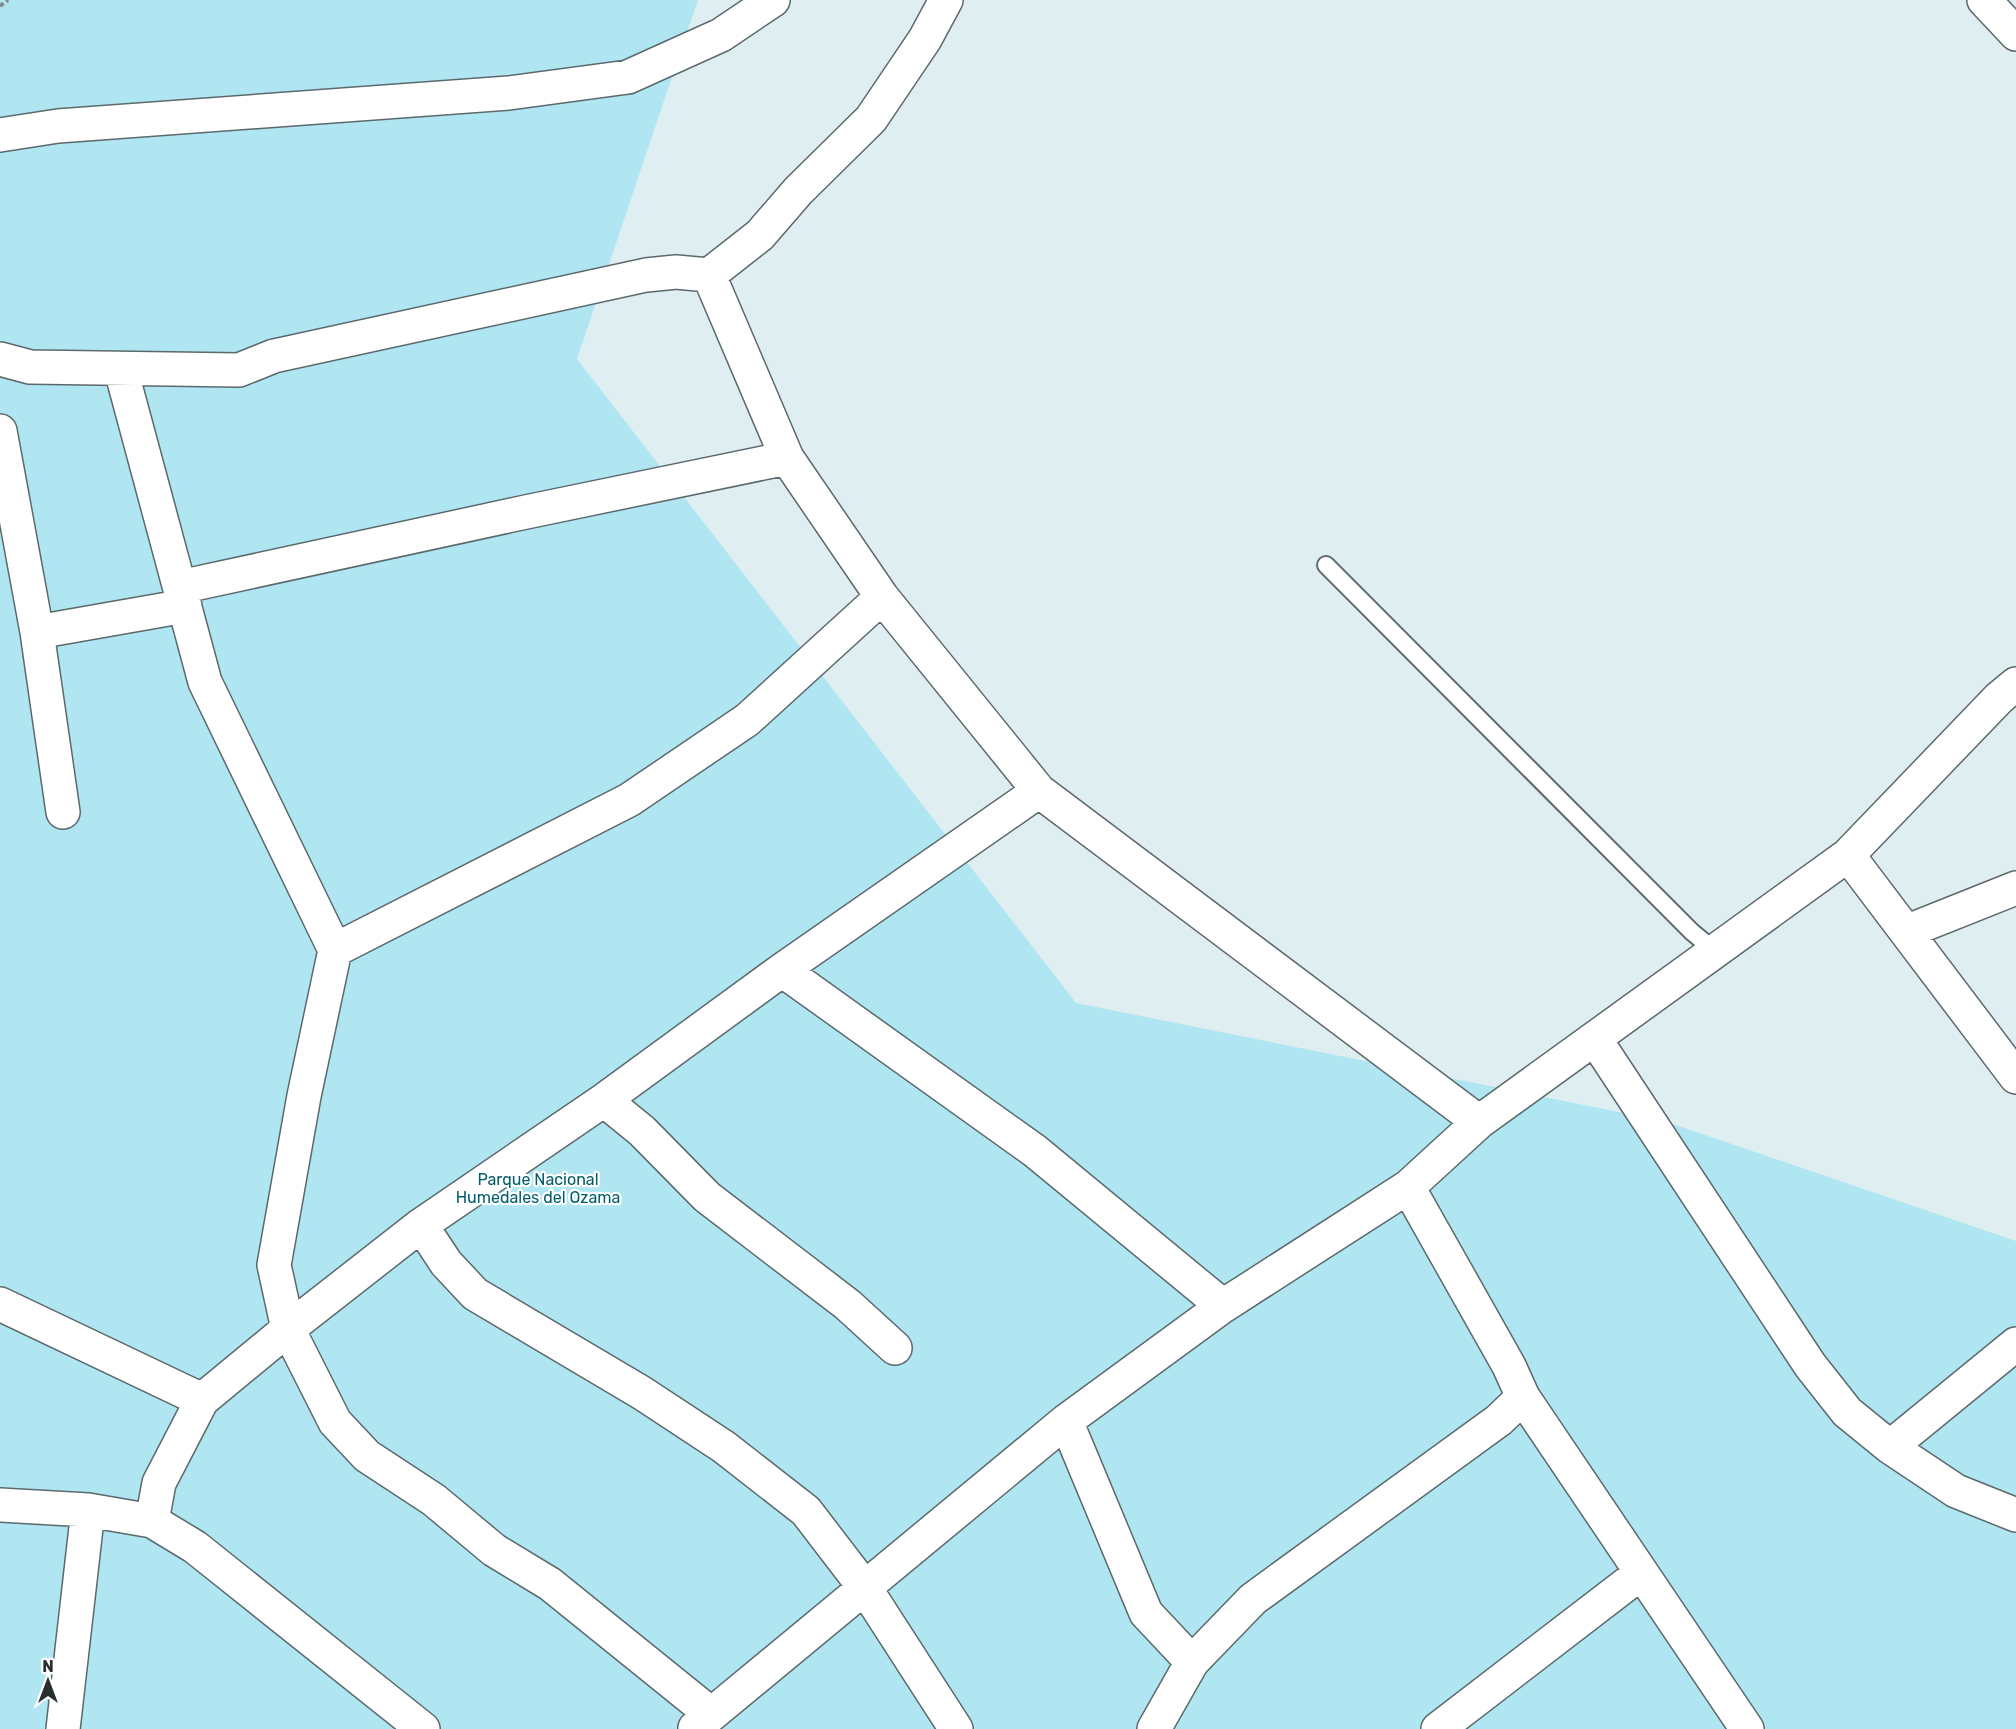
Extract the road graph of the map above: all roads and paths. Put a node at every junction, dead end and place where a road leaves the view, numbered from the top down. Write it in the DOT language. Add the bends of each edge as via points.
graph roads {
  1 [pos="8,0"];
  2 [pos="773,0"];
  3 [pos="946,0"];
  4 [pos="1984,0"];
  5 [pos="0,6"];
  6 [pos="2016,34"];
  7 [pos="0,135"];
  8 [pos="709,275"];
  9 [pos="0,359"];
  10 [pos="121,370"];
  11 [pos="0,431"];
  12 [pos="787,458"];
  13 [pos="1326,565"];
  14 [pos="182,597"];
  15 [pos="882,597"];
  16 [pos="37,632"];
  17 [pos="2016,684"];
  18 [pos="1039,791"];
  19 [pos="63,812"];
  20 [pos="1848,855"];
  21 [pos="2016,888"];
  22 [pos="1908,931"];
  23 [pos="335,950"];
  24 [pos="1714,951"];
  25 [pos="782,970"];
  26 [pos="1594,1038"];
  27 [pos="2016,1077"];
  28 [pos="604,1100"];
  29 [pos="1479,1122"];
  30 [pos="1408,1187"];
  31 [pos="421,1225"];
  32 [pos="0,1304"];
  33 [pos="1223,1306"];
  34 [pos="288,1329"];
  35 [pos="2016,1344"];
  36 [pos="895,1348"];
  37 [pos="1523,1397"];
  38 [pos="202,1400"];
  39 [pos="1066,1421"];
  40 [pos="1890,1447"];
  41 [pos="0,1505"];
  42 [pos="88,1510"];
  43 [pos="2016,1515"];
  44 [pos="152,1521"];
  45 [pos="1641,1573"];
  46 [pos="865,1588"];
  47 [pos="1192,1662"];
  48 [pos="703,1722"];
  49 [pos="63,1729"];
  50 [pos="423,1729"];
  51 [pos="957,1729"];
  52 [pos="1154,1729"];
  53 [pos="1438,1729"];
  54 [pos="1746,1729"];
  1 -- 5 [label="path"];
  2 -- 7 [label="street" via="721,35 628,77 509,93 58,126"];
  3 -- 8 [label="street" via="925,39 871,119 760,235"];
  4 -- 6 [label="street"];
  8 -- 10 [label="street" via="646,275 274,356 239,370"];
  8 -- 12 [label="street"];
  9 -- 10 [label="street" via="30,367"];
  10 -- 14 [label="street"];
  11 -- 16 [label="street"];
  12 -- 14 [label="street" via="526,512"];
  12 -- 15 [label="street"];
  13 -- 24 [label="lane"];
  14 -- 16 [label="street"];
  14 -- 23 [label="street" via="205,682"];
  15 -- 18 [label="street"];
  15 -- 23 [label="street" via="747,720 629,800"];
  16 -- 19 [label="street"];
  17 -- 20 [label="street"];
  18 -- 25 [label="street"];
  18 -- 29 [label="street"];
  20 -- 22 [label="street"];
  20 -- 24 [label="street"];
  21 -- 22 [label="street"];
  22 -- 27 [label="street"];
  23 -- 34 [label="street" via="274,1265"];
  24 -- 26 [label="street"];
  25 -- 28 [label="street"];
  25 -- 33 [label="street" via="1035,1151"];
  26 -- 29 [label="street"];
  26 -- 40 [label="street" via="1810,1365 1846,1412"];
  28 -- 31 [label="street"];
  28 -- 36 [label="street" via="642,1131 707,1197 848,1305"];
  29 -- 30 [label="street"];
  30 -- 33 [label="street"];
  30 -- 37 [label="street"];
  31 -- 34 [label="street"];
  31 -- 46 [label="street" via="446,1263 475,1294 642,1393 724,1447 806,1511"];
  32 -- 38 [label="street"];
  33 -- 39 [label="street"];
  34 -- 38 [label="street"];
  34 -- 48 [label="street" via="335,1422 368,1456 435,1500 494,1550 550,1584"];
  35 -- 40 [label="street"];
  37 -- 45 [label="street"];
  37 -- 47 [label="street" via="1499,1420 1253,1599"];
  38 -- 44 [label="street" via="159,1483"];
  39 -- 46 [label="street"];
  39 -- 47 [label="street" via="1146,1612"];
  40 -- 43 [label="street" via="1956,1491"];
  41 -- 42 [label="street"];
  42 -- 44 [label="street"];
  42 -- 49 [label="street"];
  44 -- 50 [label="street" via="195,1547"];
  45 -- 53 [label="street"];
  45 -- 54 [label="street"];
  46 -- 48 [label="street"];
  46 -- 51 [label="street"];
  47 -- 52 [label="street"];
}
